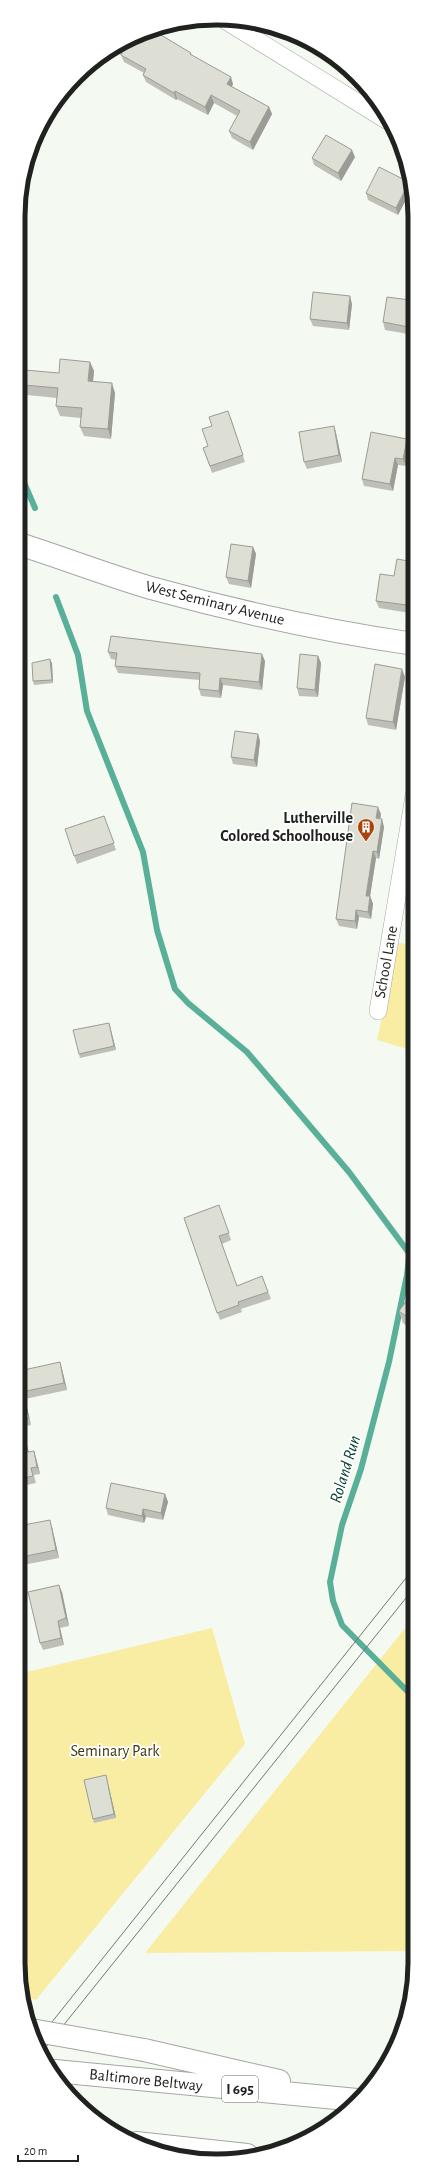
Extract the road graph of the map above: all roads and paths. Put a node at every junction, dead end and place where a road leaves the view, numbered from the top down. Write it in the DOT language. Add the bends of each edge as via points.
graph roads {
  1 [pos="234,26"];
  2 [pos="379,116"];
  3 [pos="25,550"];
  4 [pos="408,643"];
  5 [pos="408,832"];
  6 [pos="378,1011"];
  7 [pos="38,2031"];
  8 [pos="59,2071"];
  9 [pos="350,2099"];
  10 [pos="351,2099"];
  11 [pos="162,2146"];
  12 [pos="232,2153"];
  1 -- 2 [label="street"];
  3 -- 4 [label="main road, West Seminary Avenue" via="242,612 342,633"];
  5 -- 6 [label="street, School Lane"];
  7 -- 10 [label="main road, bridge" via="144,2050"];
  8 -- 9 [label="main road, Baltimore Beltway / I 695"];
  11 -- 12 [label="main road"];
}
